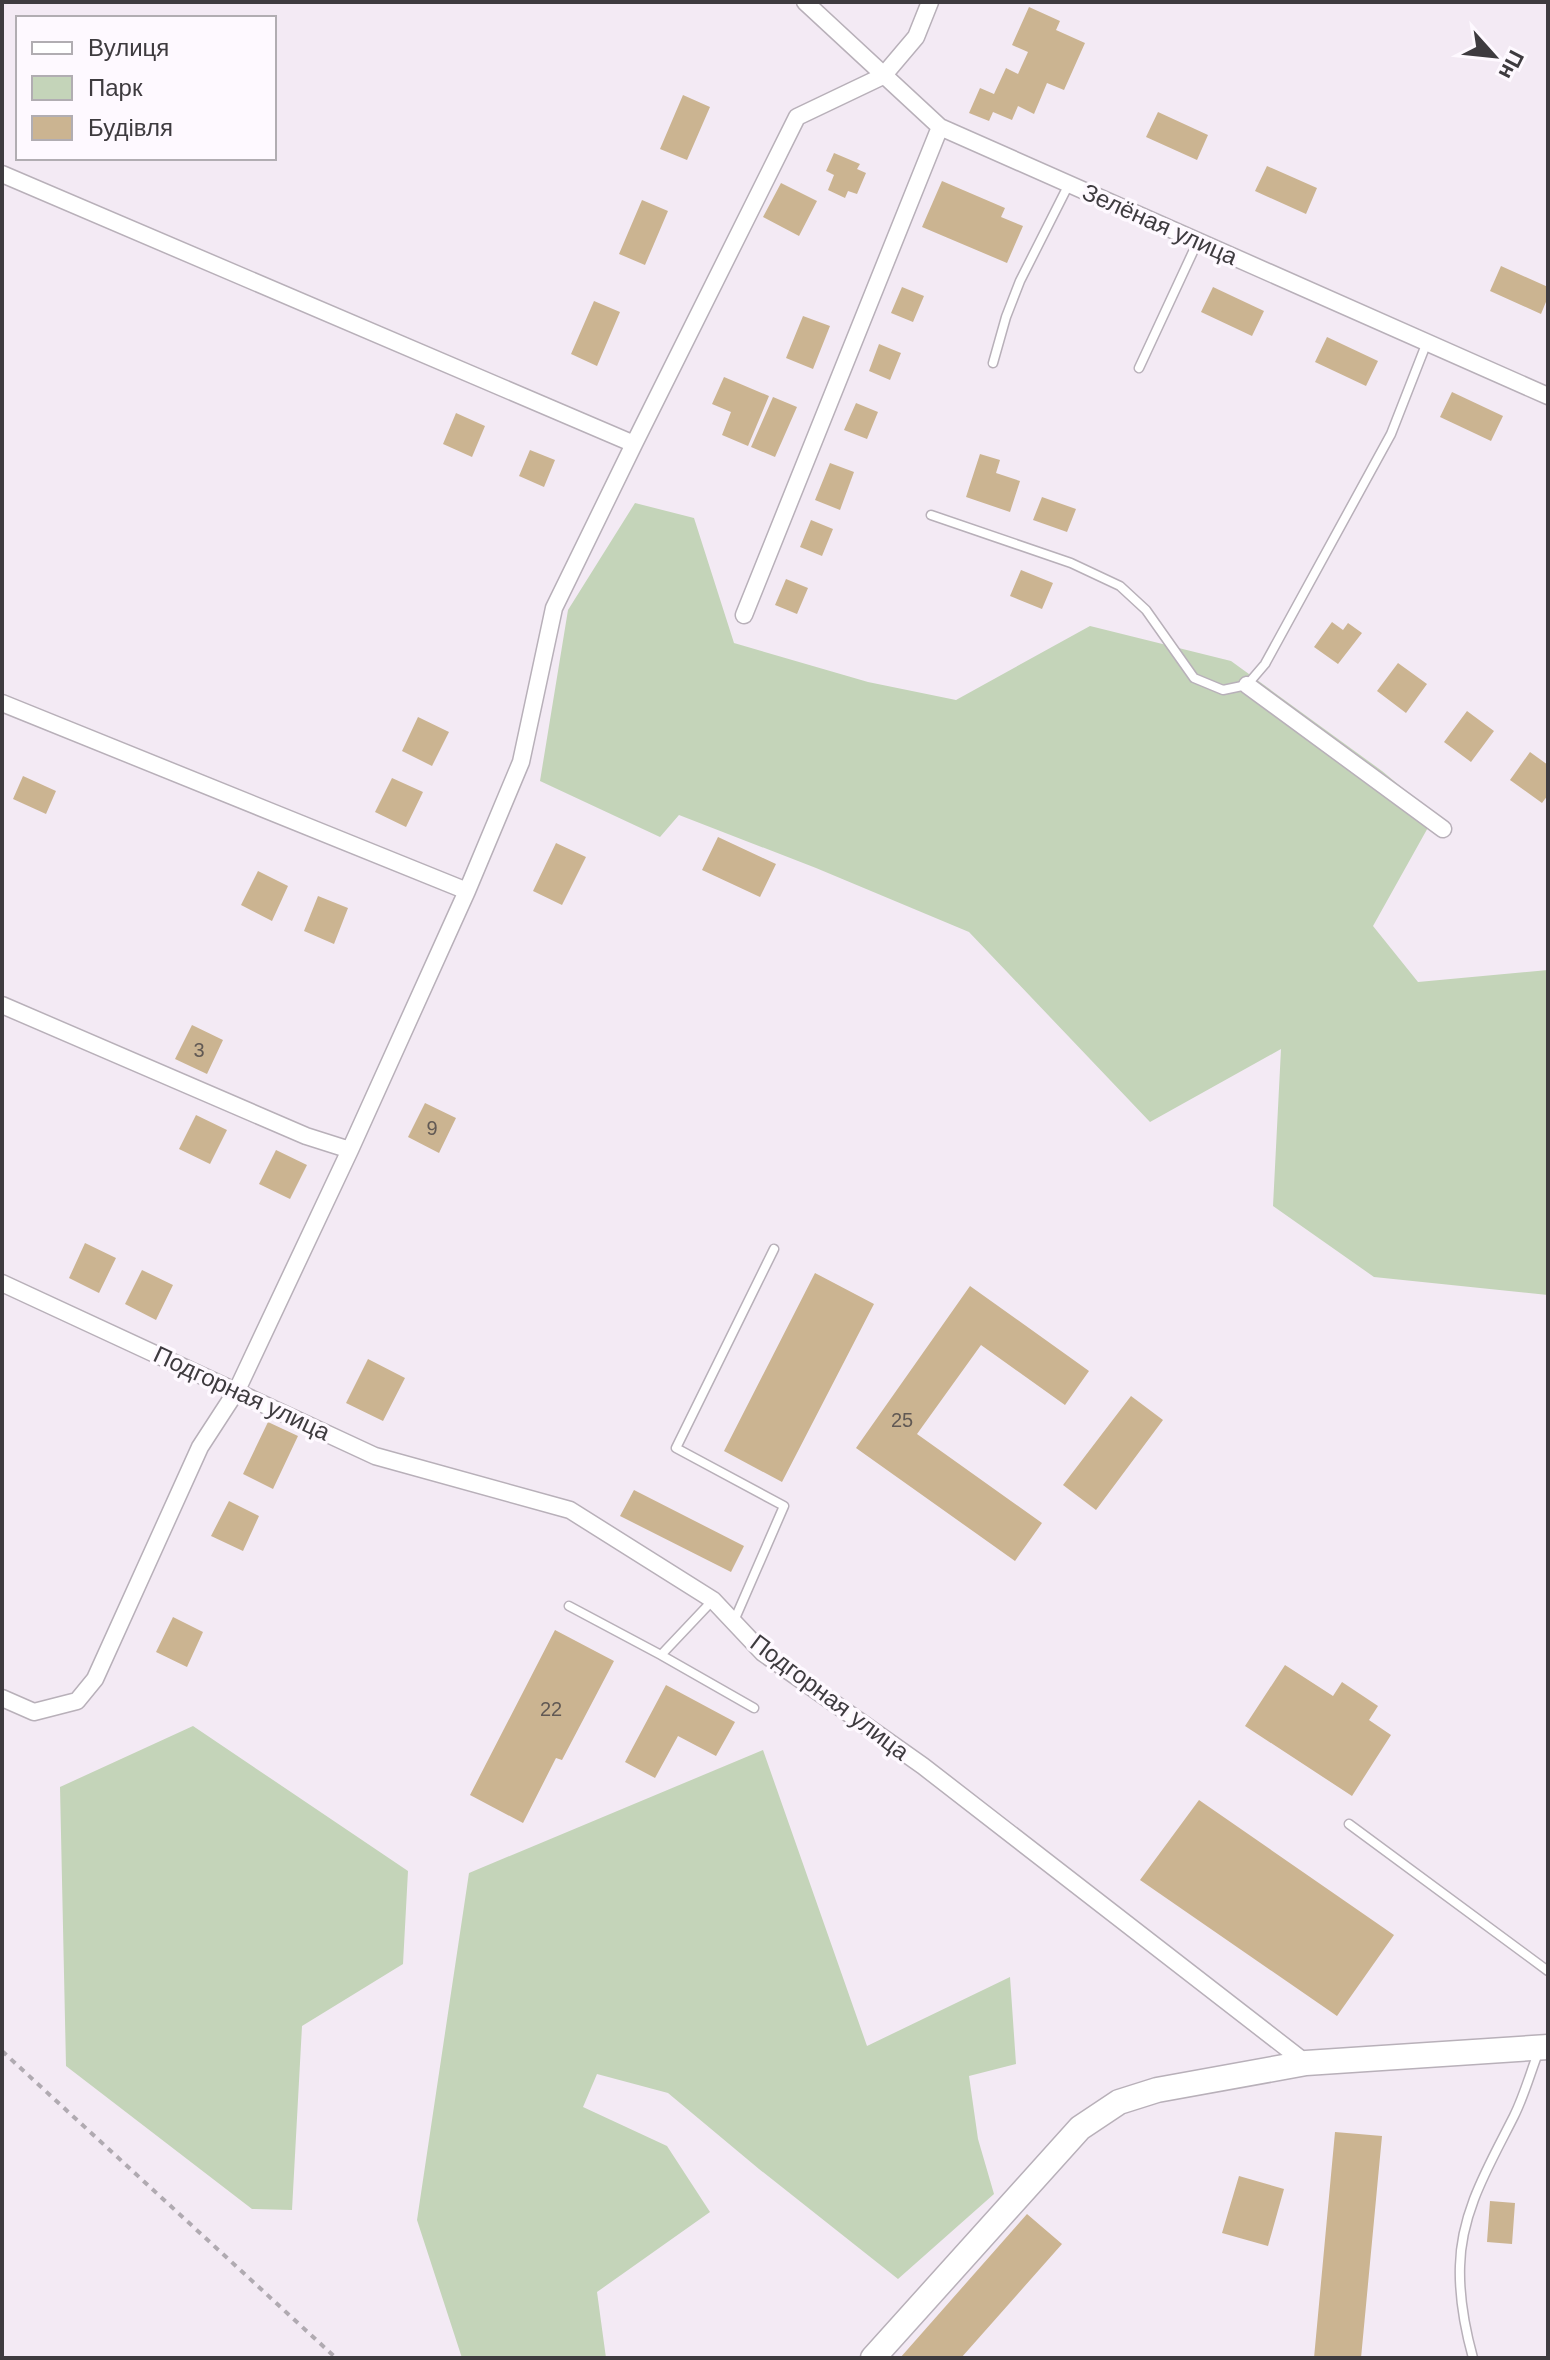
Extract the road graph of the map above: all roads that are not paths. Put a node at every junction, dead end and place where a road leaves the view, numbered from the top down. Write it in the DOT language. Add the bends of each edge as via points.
graph roads {
  1 [pos="805,2"];
  2 [pos="930,2"];
  3 [pos="883,76"];
  4 [pos="940,127"];
  5 [pos="2,174"];
  6 [pos="1069,184"];
  7 [pos="1198,241"];
  8 [pos="1427,342"];
  9 [pos="993,363"];
  10 [pos="1139,368"];
  11 [pos="1548,396"];
  12 [pos="634,444"];
  13 [pos="931,515"];
  14 [pos="744,615"];
  15 [pos="1247,685"];
  16 [pos="2,703"];
  17 [pos="1443,829"];
  18 [pos="467,891"];
  19 [pos="2,1005"];
  20 [pos="350,1150"];
  21 [pos="774,1249"];
  22 [pos="2,1283"];
  23 [pos="237,1390"];
  24 [pos="713,1600"];
  25 [pos="569,1606"];
  26 [pos="734,1622"];
  27 [pos="661,1655"];
  28 [pos="2,1698"];
  29 [pos="754,1708"];
  30 [pos="1349,1824"];
  31 [pos="1548,1971"];
  32 [pos="1544,2047"];
  33 [pos="1306,2063"];
  34 [pos="873,2358"];
  35 [pos="1473,2358"];
  1 -- 3 [label="street, Зелёная улица"];
  2 -- 3 [label="street" via="916,37"];
  3 -- 4 [label="street, Зелёная улица"];
  3 -- 12 [label="street" via="797,117"];
  4 -- 6 [label="street, Зелёная улица"];
  4 -- 14 [label="street"];
  5 -- 12 [label="street"];
  6 -- 7 [label="street, Зелёная улица"];
  6 -- 9 [label="lane" via="1020,281"];
  7 -- 8 [label="street, Зелёная улица"];
  7 -- 10 [label="lane"];
  8 -- 11 [label="street, Зелёная улица"];
  8 -- 15 [label="lane" via="1391,434 1265,664"];
  12 -- 18 [label="street" via="554,608 521,762"];
  13 -- 15 [label="lane" via="1071,563 1120,586 1146,610 1194,678 1223,690"];
  15 -- 17 [label="street"];
  16 -- 18 [label="street"];
  18 -- 20 [label="street"];
  19 -- 20 [label="street"];
  20 -- 23 [label="street"];
  21 -- 26 [label="lane" via="676,1448 784,1506"];
  22 -- 23 [label="street, Подгорная улица"];
  23 -- 24 [label="street, Подгорная улица" via="375,1456 570,1510"];
  23 -- 28 [label="street" via="200,1447 95,1679 77,1701 34,1712"];
  24 -- 26 [label="street, Подгорная улица"];
  24 -- 27 [label="lane"];
  25 -- 27 [label="lane"];
  26 -- 33 [label="street, Подгорная улица" via="763,1653 923,1766"];
  27 -- 29 [label="lane"];
  30 -- 31 [label="lane"];
  32 -- 33 [label="main road"];
  32 -- 35 [label="lane" via="1482,2176 1466,2224 1460,2266"];
  33 -- 34 [label="main road" via="1157,2090 1119,2102 1080,2128"];
}
